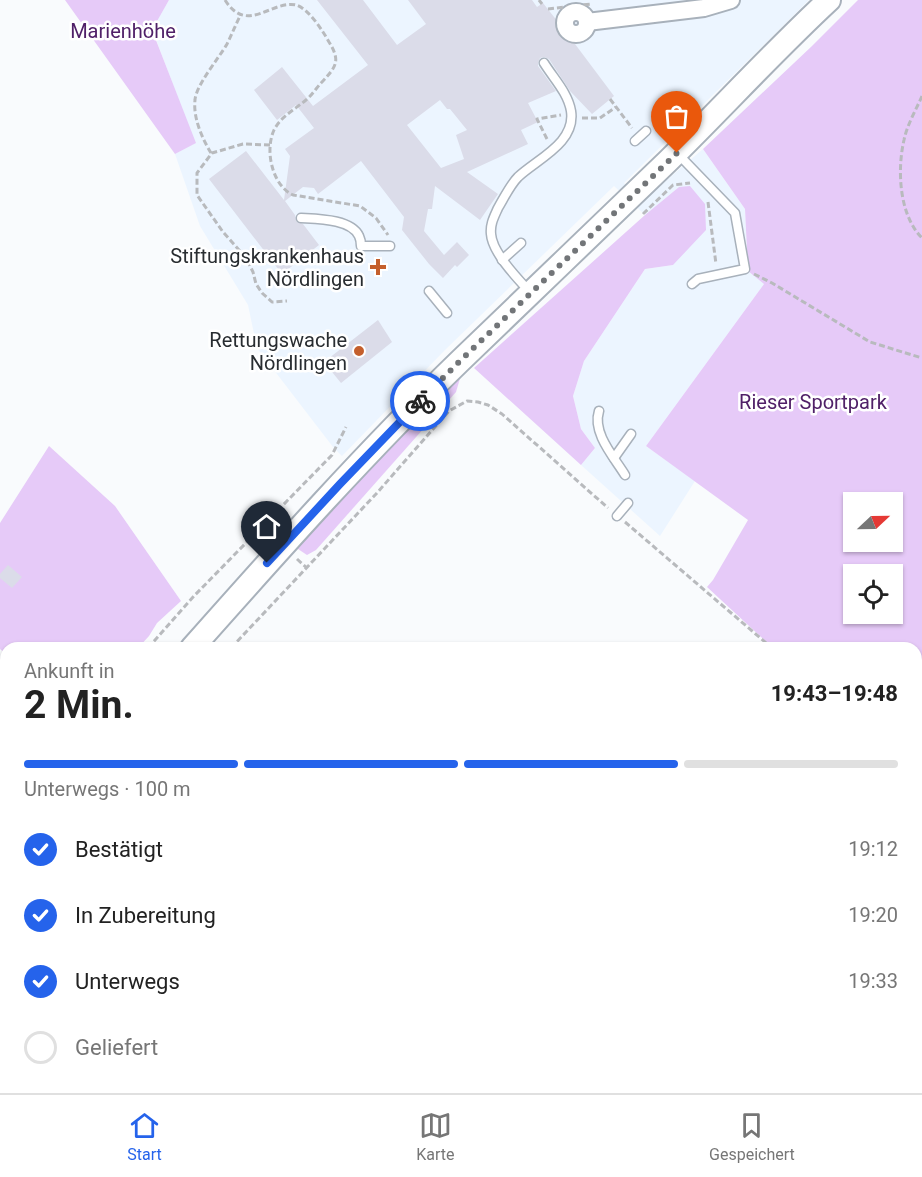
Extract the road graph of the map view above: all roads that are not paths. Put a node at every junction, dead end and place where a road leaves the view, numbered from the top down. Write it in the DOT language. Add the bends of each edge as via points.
graph roads {
  1 [pos="731,0"];
  2 [pos="829,0"];
  3 [pos="564,26"];
  4 [pos="544,63"];
  5 [pos="677,153"];
  6 [pos="301,218"];
  7 [pos="521,243"];
  8 [pos="390,246"];
  9 [pos="502,260"];
  10 [pos="692,284"];
  11 [pos="429,291"];
  12 [pos="531,294"];
  13 [pos="447,313"];
  14 [pos="599,411"];
  15 [pos="630,434"];
  16 [pos="614,458"];
  17 [pos="625,475"];
  18 [pos="628,503"];
  19 [pos="617,516"];
  20 [pos="197,642"];
  1 -- 3 [label="street" via="704,8 587,22 586,29 576,34"];
  2 -- 5 [label="main road"];
  4 -- 9 [label="lane" via="568,99 572,114 564,137 518,178 492,220 490,236"];
  5 -- 10 [label="lane" via="735,213 744,269 698,279"];
  5 -- 12 [label="main road"];
  6 -- 8 [label="lane" via="351,226 360,237 361,246"];
  7 -- 9 [label="lane"];
  9 -- 12 [label="lane"];
  11 -- 13 [label="lane"];
  12 -- 20 [label="main road" via="373,450"];
  14 -- 16 [label="lane" via="599,429"];
  15 -- 16 [label="lane"];
  16 -- 17 [label="lane"];
  18 -- 19 [label="lane"];
}
